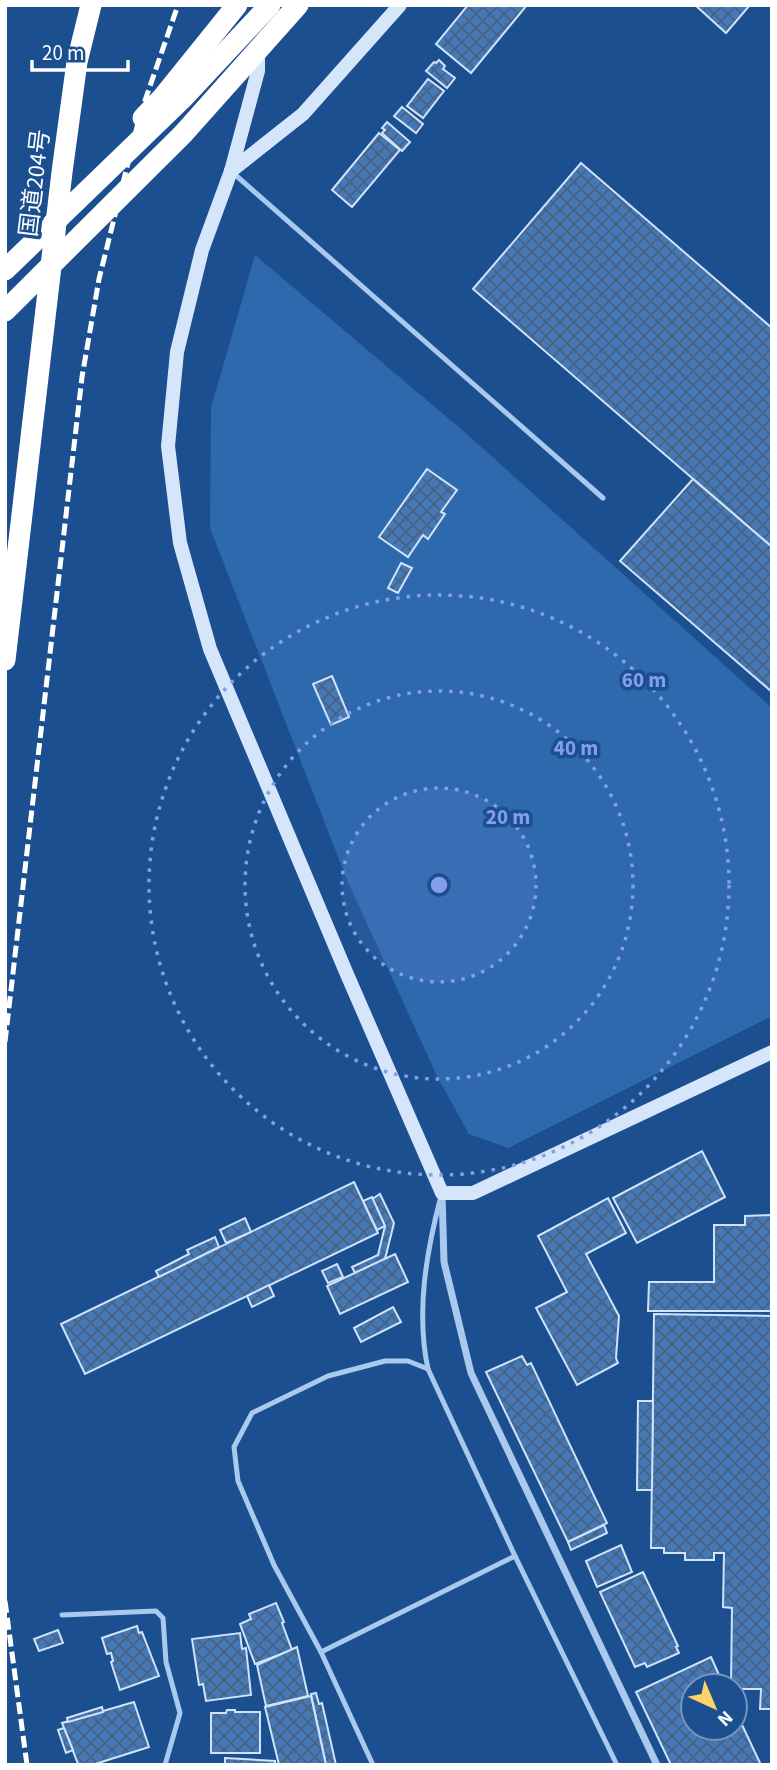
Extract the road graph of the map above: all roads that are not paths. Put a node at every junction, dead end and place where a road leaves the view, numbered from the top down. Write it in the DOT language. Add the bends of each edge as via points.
graph roads {
  1 [pos="90,5"];
  2 [pos="237,5"];
  3 [pos="259,5"];
  4 [pos="270,5"];
  5 [pos="298,5"];
  6 [pos="400,5"];
  7 [pos="231,171"];
  8 [pos="5,265"];
  9 [pos="5,270"];
  10 [pos="5,311"];
  11 [pos="603,498"];
  12 [pos="5,660"];
  13 [pos="772,1052"];
  14 [pos="442,1193"];
  15 [pos="428,1369"];
  16 [pos="515,1556"];
  17 [pos="62,1615"];
  18 [pos="321,1652"];
  19 [pos="165,1765"];
  20 [pos="373,1765"];
  21 [pos="617,1765"];
  22 [pos="657,1765"];
  1 -- 12 [label="highway, 国道204号" via="64,158"];
  2 -- 8 [label="highway, bridge" via="162,98"];
  3 -- 7 [label="street" via="258,71"];
  4 -- 9 [label="highway, bridge" via="182,99"];
  5 -- 10 [label="highway, bridge" via="183,134"];
  6 -- 7 [label="street" via="303,114"];
  7 -- 11 [label="lane"];
  7 -- 14 [label="street" via="202,250 177,352 168,446 180,543 210,649"];
  13 -- 14 [label="street" via="473,1193"];
  14 -- 15 [label="lane" via="427,1250 422,1342"];
  14 -- 22 [label="street" via="444,1262 471,1373"];
  15 -- 16 [label="lane"];
  15 -- 18 [label="lane" via="408,1361 385,1361 328,1376 252,1413 234,1447 238,1481 274,1565"];
  16 -- 18 [label="lane"];
  16 -- 21 [label="lane"];
  17 -- 19 [label="lane" via="156,1611 163,1618 166,1662 180,1713"];
  18 -- 20 [label="lane"];
}
